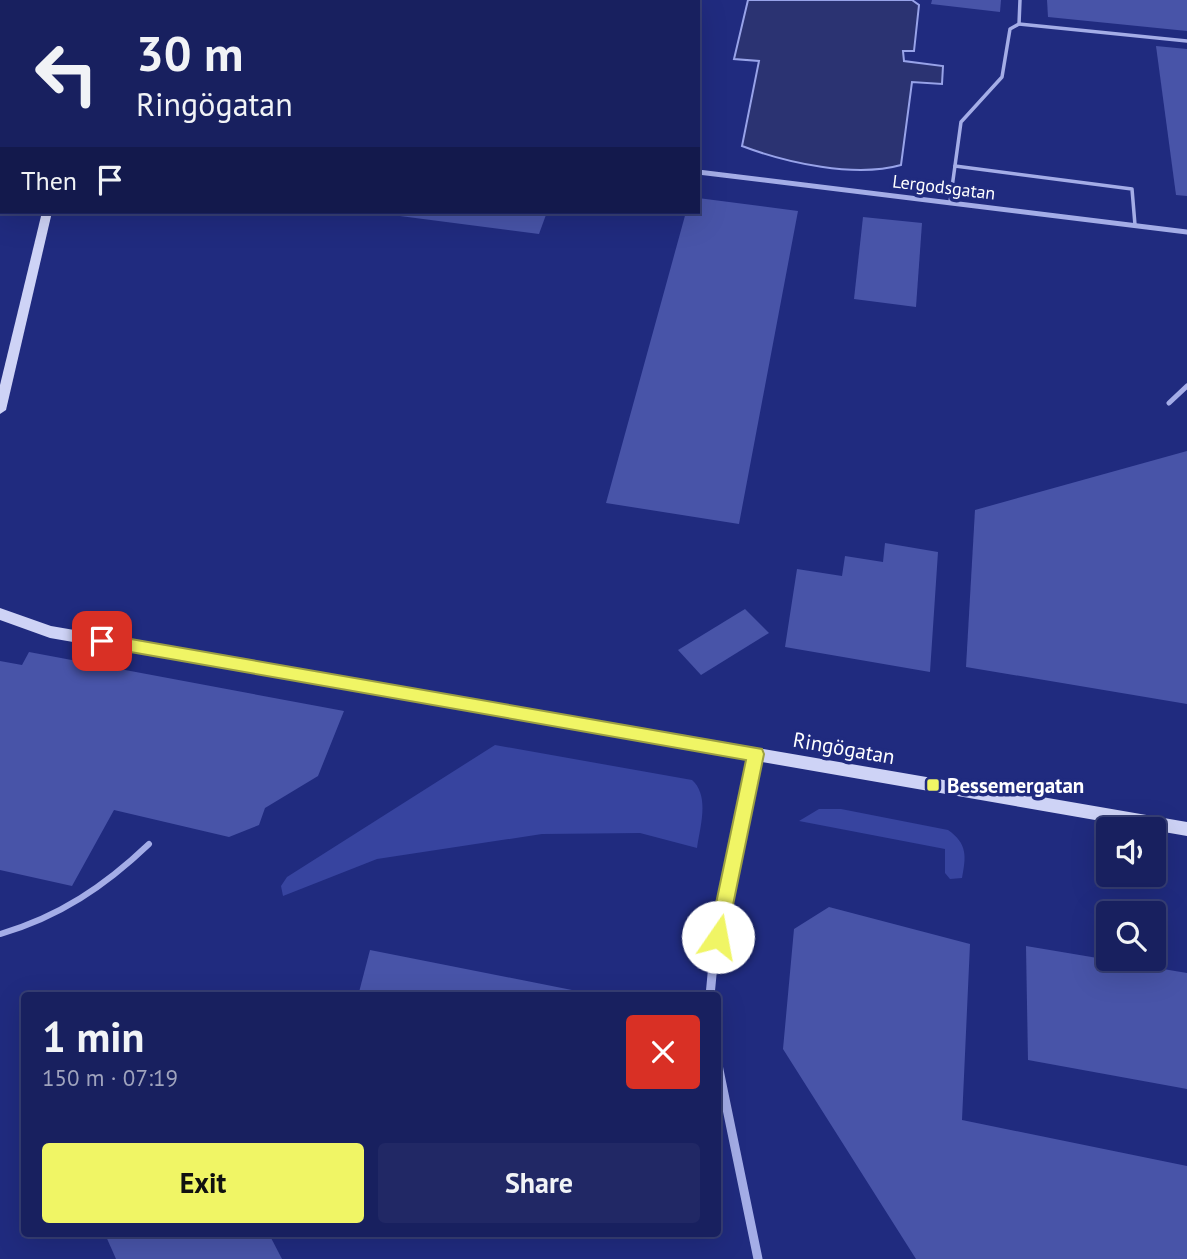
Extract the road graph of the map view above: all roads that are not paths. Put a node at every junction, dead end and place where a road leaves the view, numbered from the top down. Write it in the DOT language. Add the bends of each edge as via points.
graph roads {
  1 [pos="1020,0"];
  2 [pos="1019,24"];
  3 [pos="1187,41"];
  4 [pos="955,166"];
  5 [pos="700,172"];
  6 [pos="950,202"];
  7 [pos="47,214"];
  8 [pos="1135,225"];
  9 [pos="1187,232"];
  10 [pos="1187,387"];
  11 [pos="1169,403"];
  12 [pos="0,410"];
  13 [pos="0,614"];
  14 [pos="756,754"];
  15 [pos="1187,829"];
  16 [pos="149,844"];
  17 [pos="0,934"];
  18 [pos="710,992"];
  19 [pos="721,1080"];
  20 [pos="758,1259"];
  1 -- 2 [label="lane"];
  2 -- 3 [label="lane"];
  2 -- 4 [label="lane" via="1010,29 1002,77 961,122"];
  4 -- 6 [label="lane"];
  4 -- 8 [label="lane" via="1132,189"];
  5 -- 6 [label="street, Lergodsgatan"];
  6 -- 8 [label="street, Lergodsgatan"];
  7 -- 12 [label="street"];
  8 -- 9 [label="street, Lergodsgatan"];
  10 -- 11 [label="lane"];
  13 -- 14 [label="street, Ringögatan" via="50,632"];
  14 -- 15 [label="street, Ringögatan"];
  14 -- 18 [label="street"];
  16 -- 17 [label="lane" via="118,874 73,906"];
  19 -- 20 [label="street"];
}
